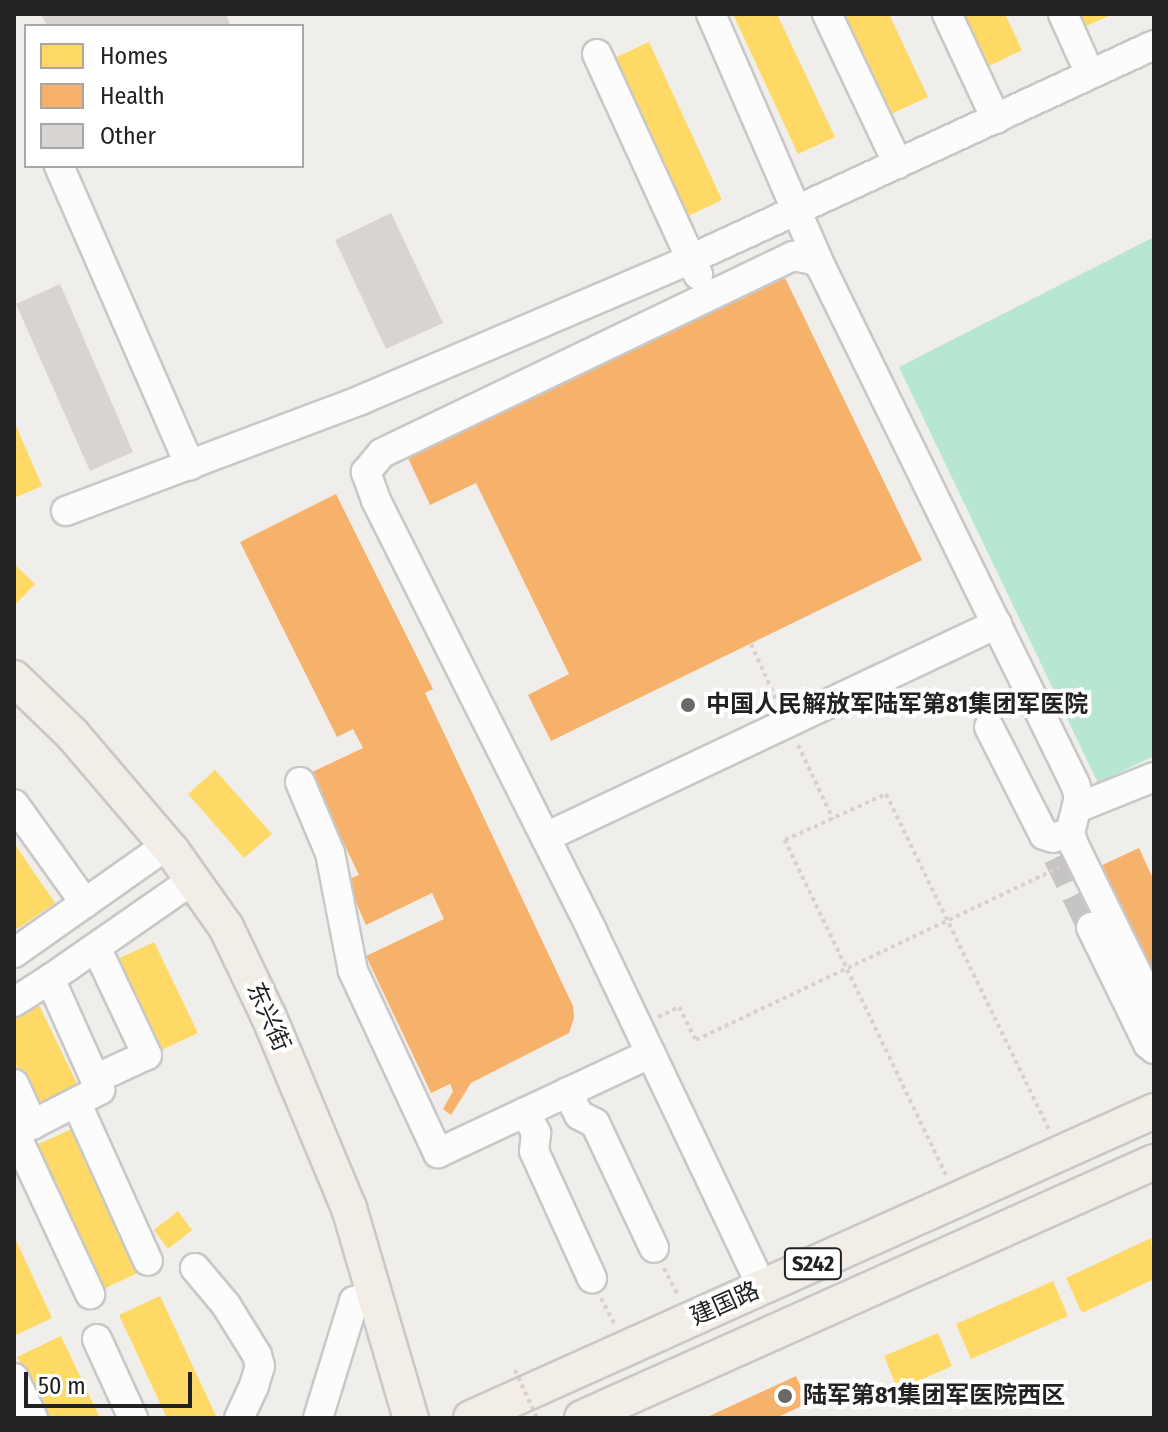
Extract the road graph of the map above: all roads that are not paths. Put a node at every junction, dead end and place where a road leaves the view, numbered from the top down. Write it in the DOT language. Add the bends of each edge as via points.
graph roads {
  1 [pos="711,14"];
  2 [pos="827,14"];
  3 [pos="947,14"];
  4 [pos="1063,14"];
  5 [pos="1154,45"];
  6 [pos="597,54"];
  7 [pos="1090,74"];
  8 [pos="996,119"];
  9 [pos="898,164"];
  10 [pos="60,168"];
  11 [pos="797,212"];
  12 [pos="691,259"];
  13 [pos="821,267"];
  14 [pos="708,296"];
  15 [pos="190,466"];
  16 [pos="66,511"];
  17 [pos="997,624"];
  18 [pos="14,678"];
  19 [pos="14,705"];
  20 [pos="989,727"];
  21 [pos="1154,777"];
  22 [pos="300,782"];
  23 [pos="14,804"];
  24 [pos="1076,832"];
  25 [pos="546,837"];
  26 [pos="153,855"];
  27 [pos="178,890"];
  28 [pos="85,903"];
  29 [pos="1091,927"];
  30 [pos="96,947"];
  31 [pos="16,948"];
  32 [pos="50,979"];
  33 [pos="14,1002"];
  34 [pos="1154,1008"];
  35 [pos="1154,1049"];
  36 [pos="651,1053"];
  37 [pos="95,1079"];
  38 [pos="14,1084"];
  39 [pos="567,1092"];
  40 [pos="77,1104"];
  41 [pos="1154,1111"];
  42 [pos="525,1112"];
  43 [pos="21,1131"];
  44 [pos="1154,1162"];
  45 [pos="654,1248"];
  46 [pos="148,1261"];
  47 [pos="195,1268"];
  48 [pos="592,1278"];
  49 [pos="762,1287"];
  50 [pos="90,1294"];
  51 [pos="364,1298"];
  52 [pos="97,1339"];
  53 [pos="14,1378"];
  54 [pos="619,1410"];
  55 [pos="33,1418"];
  56 [pos="133,1418"];
  57 [pos="239,1418"];
  58 [pos="318,1418"];
  59 [pos="389,1418"];
  60 [pos="411,1418"];
  61 [pos="471,1418"];
  62 [pos="582,1418"];
  1 -- 11 [label="street"];
  2 -- 9 [label="street"];
  3 -- 8 [label="street"];
  4 -- 7 [label="street"];
  5 -- 7 [label="street"];
  6 -- 12 [label="street"];
  7 -- 8 [label="street"];
  8 -- 9 [label="street"];
  9 -- 11 [label="street"];
  10 -- 15 [label="street"];
  11 -- 12 [label="street"];
  11 -- 13 [label="street"];
  12 -- 14 [label="street"];
  12 -- 15 [label="street" via="361,400"];
  13 -- 14 [label="street" via="804,256 793,256"];
  13 -- 17 [label="street"];
  14 -- 25 [label="street" via="382,453 366,472"];
  15 -- 16 [label="street"];
  17 -- 24 [label="street" via="1075,784"];
  17 -- 25 [label="street"];
  18 -- 51 [label="main road, 东兴街" via="72,734 172,851 226,927 349,1208"];
  19 -- 26 [label="main road, 东兴街"];
  20 -- 24 [label="street" via="1044,835"];
  21 -- 24 [label="street"];
  22 -- 42 [label="street" via="330,853 353,971 438,1153"];
  23 -- 28 [label="street"];
  24 -- 34 [label="street"];
  25 -- 36 [label="street"];
  26 -- 27 [label="main road, 东兴街"];
  26 -- 28 [label="street"];
  27 -- 30 [label="street"];
  27 -- 51 [label="main road, 东兴街" via="205,930 250,1027"];
  28 -- 31 [label="street"];
  29 -- 35 [label="street"];
  30 -- 32 [label="street"];
  30 -- 37 [label="street" via="147,1055"];
  32 -- 33 [label="street"];
  32 -- 37 [label="street"];
  36 -- 39 [label="street"];
  36 -- 49 [label="street"];
  37 -- 40 [label="street" via="100,1090"];
  38 -- 43 [label="street"];
  39 -- 42 [label="street"];
  39 -- 45 [label="street" via="579,1115 595,1123"];
  40 -- 43 [label="street"];
  40 -- 46 [label="street"];
  41 -- 49 [label="main road, 建国路 / S242"];
  42 -- 48 [label="street" via="536,1133 534,1151"];
  43 -- 50 [label="street"];
  44 -- 54 [label="main road, 建国路 / S242"];
  47 -- 57 [label="street" via="257,1355 260,1366"];
  49 -- 61 [label="main road, 建国路 / S242"];
  51 -- 58 [label="street"];
  51 -- 59 [label="main road, 东兴街"];
  51 -- 60 [label="main road, 东兴街"];
  52 -- 56 [label="street"];
  53 -- 55 [label="street"];
  54 -- 62 [label="main road, 建国路 / S242"];
}
